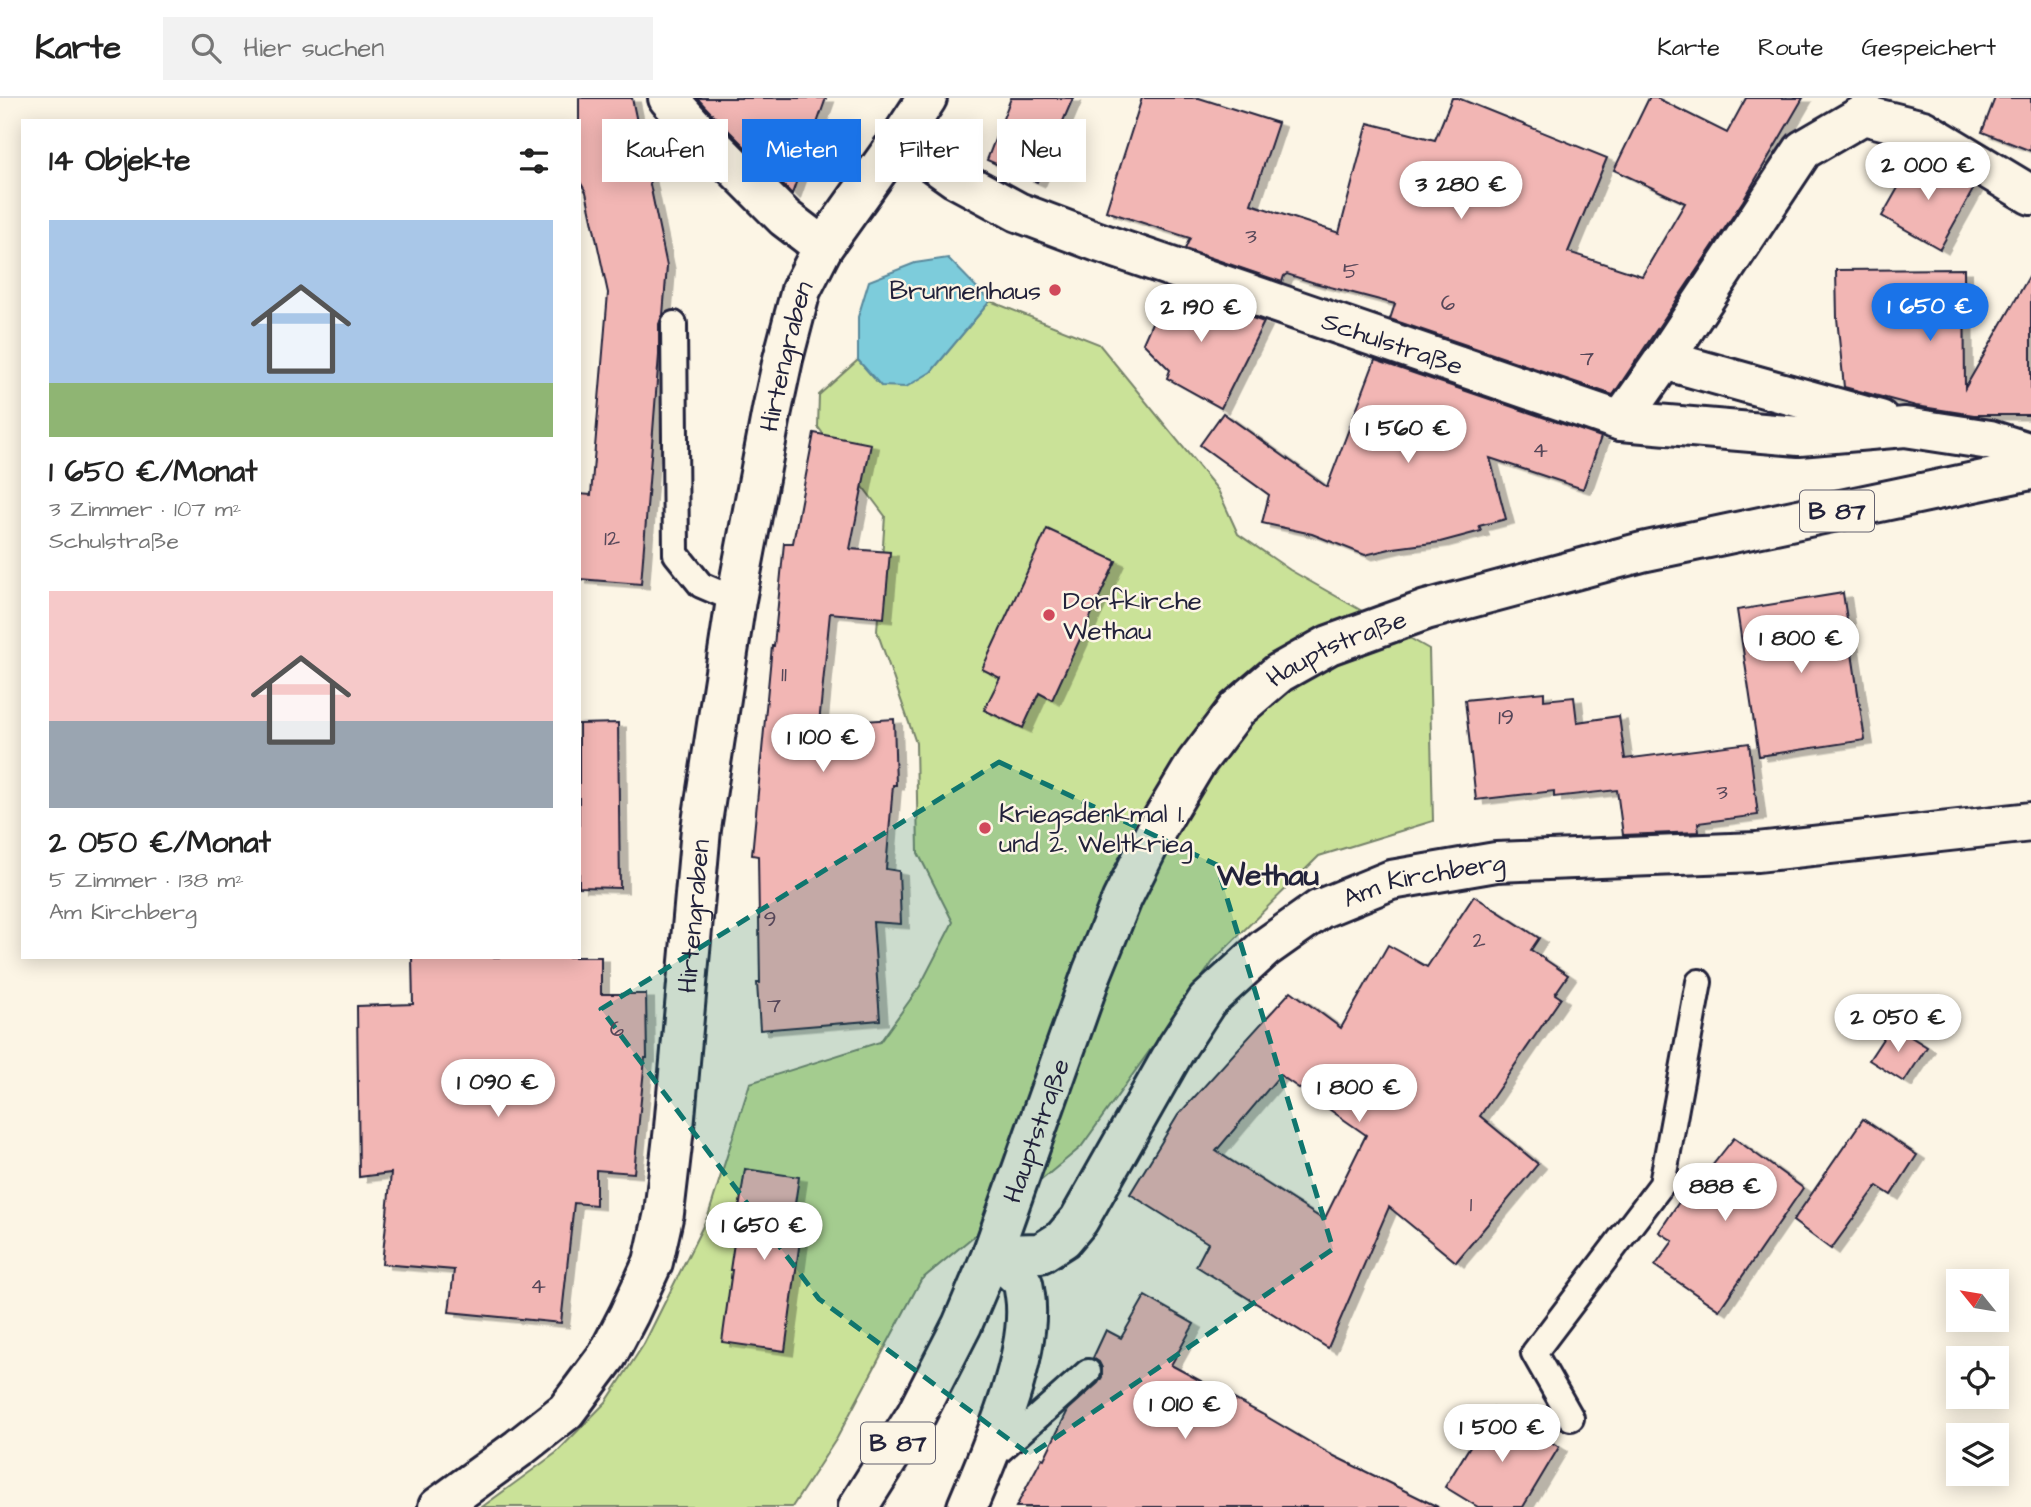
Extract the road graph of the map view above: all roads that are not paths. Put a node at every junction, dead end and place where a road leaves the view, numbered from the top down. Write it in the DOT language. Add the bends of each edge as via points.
graph roads {
  1 [pos="668,98"];
  2 [pos="927,98"];
  3 [pos="1864,106"];
  4 [pos="913,119"];
  5 [pos="875,174"];
  6 [pos="962,182"];
  7 [pos="2031,195"];
  8 [pos="823,247"];
  9 [pos="674,324"];
  10 [pos="1664,360"];
  11 [pos="1621,421"];
  12 [pos="1905,427"];
  13 [pos="2031,453"];
  14 [pos="2031,470"];
  15 [pos="736,600"];
  16 [pos="2031,822"];
  17 [pos="1699,982"];
  18 [pos="992,1254"];
  19 [pos="1088,1372"];
  20 [pos="1571,1418"];
  21 [pos="985,1463"];
  22 [pos="438,1507"];
  23 [pos="858,1507"];
  24 [pos="967,1507"];
  1 -- 8 [label="street" via="785,218"];
  2 -- 4 [label="street, Hirtengraben"];
  3 -- 7 [label="street" via="1923,130"];
  3 -- 10 [label="street" via="1804,150"];
  5 -- 8 [label="street, Hirtengraben"];
  6 -- 11 [label="street, Schulstraße" via="1018,212 1098,242"];
  8 -- 15 [label="street, Hirtengraben" via="801,290 783,359"];
  9 -- 15 [label="lane" via="676,554 701,585"];
  10 -- 11 [label="street"];
  10 -- 12 [label="street"];
  11 -- 12 [label="street, Schulstraße" via="1799,436"];
  12 -- 13 [label="street, Schulstraße" via="1990,440"];
  14 -- 18 [label="street, Hauptstraße / B 87" via="1642,552 1438,606 1329,645 1279,673 1237,709 1196,763 1122,899"];
  15 -- 22 [label="street, Hirtengraben" via="701,829 674,1128 653,1262 607,1356 566,1411"];
  16 -- 18 [label="street, Am Kirchberg" via="1757,852 1496,862 1391,880 1320,909 1265,948 1207,1001 1079,1220 1063,1239 1041,1253"];
  17 -- 20 [label="lane" via="1662,1184 1534,1353"];
  18 -- 21 [label="street" via="1023,1283 1027,1311 1012,1388"];
  18 -- 23 [label="street, Hauptstraße / B 87" via="916,1415"];
  19 -- 21 [label="lane"];
  21 -- 24 [label="street"];
}
